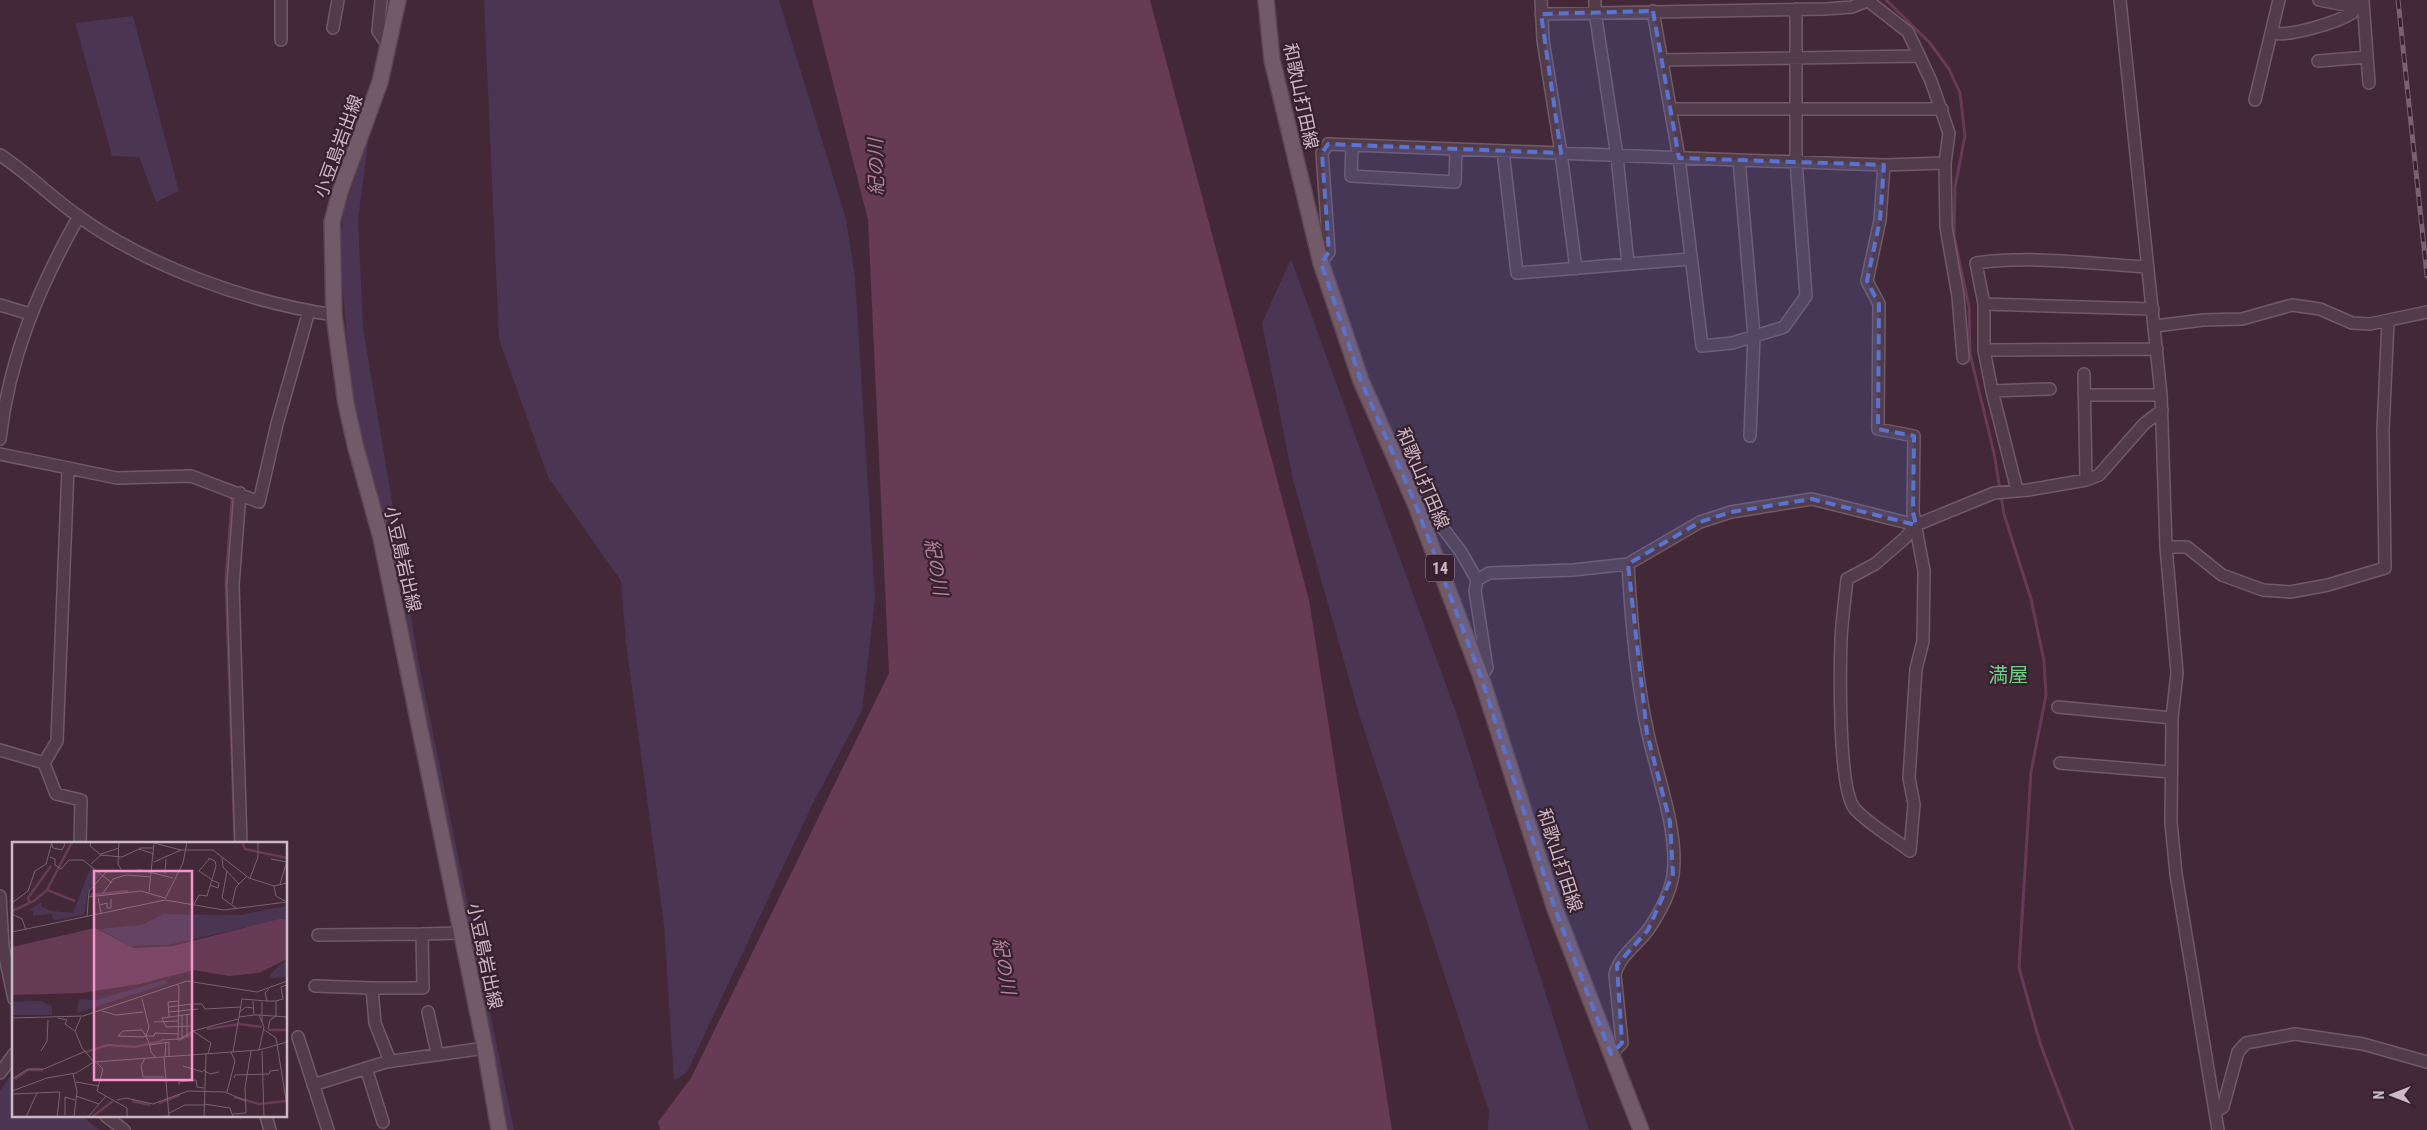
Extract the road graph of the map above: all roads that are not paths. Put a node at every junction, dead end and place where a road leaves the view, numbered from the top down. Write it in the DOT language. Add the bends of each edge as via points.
graph roads {
  1 [pos="281,0"];
  2 [pos="338,0"];
  3 [pos="381,0"];
  4 [pos="398,0"];
  5 [pos="1266,0"];
  6 [pos="1541,0"];
  7 [pos="1595,0"];
  8 [pos="2120,0"];
  9 [pos="2279,0"];
  10 [pos="2319,0"];
  11 [pos="1867,1"];
  12 [pos="2361,2"];
  13 [pos="1796,9"];
  14 [pos="1653,11"];
  15 [pos="1595,12"];
  16 [pos="1541,14"];
  17 [pos="333,28"];
  18 [pos="2271,33"];
  19 [pos="280,40"];
  20 [pos="389,47"];
  21 [pos="1919,56"];
  22 [pos="2367,57"];
  23 [pos="1796,58"];
  24 [pos="1662,60"];
  25 [pos="2318,61"];
  26 [pos="2368,83"];
  27 [pos="2254,100"];
  28 [pos="1670,109"];
  29 [pos="1942,109"];
  30 [pos="1796,110"];
  31 [pos="1352,145"];
  32 [pos="1456,149"];
  33 [pos="1503,151"];
  34 [pos="1561,153"];
  35 [pos="0,155"];
  36 [pos="1617,156"];
  37 [pos="1679,158"];
  38 [pos="1739,160"];
  39 [pos="1796,161"];
  40 [pos="1945,163"];
  41 [pos="1884,164"];
  42 [pos="79,216"];
  43 [pos="1690,259"];
  44 [pos="1321,263"];
  45 [pos="1628,264"];
  46 [pos="2148,267"];
  47 [pos="1576,269"];
  48 [pos="1984,304"];
  49 [pos="0,305"];
  50 [pos="2153,309"];
  51 [pos="309,311"];
  52 [pos="2427,312"];
  53 [pos="30,314"];
  54 [pos="334,315"];
  55 [pos="2388,322"];
  56 [pos="2154,326"];
  57 [pos="1754,336"];
  58 [pos="2157,348"];
  59 [pos="1984,350"];
  60 [pos="1963,358"];
  61 [pos="2084,374"];
  62 [pos="2050,389"];
  63 [pos="1992,391"];
  64 [pos="2084,395"];
  65 [pos="2161,395"];
  66 [pos="2162,410"];
  67 [pos="1750,436"];
  68 [pos="0,439"];
  69 [pos="0,454"];
  70 [pos="68,469"];
  71 [pos="2086,480"];
  72 [pos="2012,490"];
  73 [pos="240,493"];
  74 [pos="1415,503"];
  75 [pos="1916,526"];
  76 [pos="2166,547"];
  77 [pos="1628,564"];
  78 [pos="1477,580"];
  79 [pos="1481,676"];
  80 [pos="2058,706"];
  81 [pos="2172,718"];
  82 [pos="0,750"];
  83 [pos="44,763"];
  84 [pos="2060,763"];
  85 [pos="2170,772"];
  86 [pos="80,842"];
  87 [pos="241,842"];
  88 [pos="0,896"];
  89 [pos="461,932"];
  90 [pos="422,934"];
  91 [pos="318,936"];
  92 [pos="315,986"];
  93 [pos="372,988"];
  94 [pos="12,990"];
  95 [pos="428,1012"];
  96 [pos="298,1037"];
  97 [pos="485,1048"];
  98 [pos="438,1053"];
  99 [pos="1611,1054"];
  100 [pos="12,1057"];
  101 [pos="390,1061"];
  102 [pos="2427,1062"];
  103 [pos="366,1068"];
  104 [pos="0,1073"];
  105 [pos="313,1085"];
  106 [pos="2215,1112"];
  107 [pos="109,1118"];
  108 [pos="383,1122"];
  109 [pos="124,1130"];
  110 [pos="328,1130"];
  111 [pos="499,1130"];
  112 [pos="1641,1130"];
  113 [pos="2218,1130"];
  1 -- 19 [label="street"];
  2 -- 17 [label="street"];
  3 -- 20 [label="street" via="378,30"];
  4 -- 20 [label="main road, 小豆島岩出線"];
  5 -- 44 [label="main road, 和歌山打田線 / 14" via="1272,60"];
  6 -- 16 [label="street"];
  7 -- 15 [label="street"];
  8 -- 46 [label="street"];
  9 -- 18 [label="street"];
  10 -- 12 [label="street"];
  11 -- 13 [label="street" via="1852,7"];
  11 -- 21 [label="street" via="1908,32"];
  12 -- 18 [label="street" via="2352,13 2329,24"];
  12 -- 22 [label="street"];
  13 -- 14 [label="street"];
  13 -- 23 [label="street"];
  14 -- 15 [label="street"];
  14 -- 24 [label="street"];
  15 -- 16 [label="street"];
  15 -- 36 [label="street"];
  16 -- 34 [label="street"];
  18 -- 27 [label="street"];
  20 -- 54 [label="main road, 小豆島岩出線" via="332,222"];
  21 -- 23 [label="street"];
  21 -- 29 [label="street"];
  22 -- 25 [label="street"];
  22 -- 26 [label="street"];
  23 -- 24 [label="street"];
  23 -- 30 [label="street"];
  24 -- 28 [label="street"];
  28 -- 30 [label="street"];
  28 -- 37 [label="street"];
  29 -- 30 [label="street"];
  29 -- 40 [label="street" via="1949,133"];
  30 -- 39 [label="street"];
  31 -- 32 [label="street"];
  31 -- 32 [label="street" via="1350,176 1455,182"];
  31 -- 44 [label="street" via="1328,144 1322,153 1330,252"];
  32 -- 33 [label="street"];
  33 -- 34 [label="street"];
  33 -- 47 [label="street" via="1517,273"];
  34 -- 36 [label="street"];
  34 -- 47 [label="street"];
  35 -- 42 [label="street"];
  36 -- 37 [label="street"];
  36 -- 45 [label="street"];
  37 -- 38 [label="street"];
  37 -- 43 [label="street"];
  38 -- 39 [label="street"];
  38 -- 57 [label="street"];
  39 -- 41 [label="street"];
  39 -- 57 [label="street" via="1806,296 1784,327"];
  40 -- 41 [label="street"];
  40 -- 60 [label="street" via="1946,227 1958,296"];
  41 -- 75 [label="street" via="1880,220 1867,281 1879,304 1878,429 1914,436 1913,512"];
  42 -- 51 [label="street" via="157,262 209,283"];
  42 -- 53 [label="street" via="53,261"];
  43 -- 45 [label="street"];
  43 -- 57 [label="street" via="1702,346 1732,343"];
  44 -- 74 [label="main road, 和歌山打田線 / 14" via="1361,381"];
  45 -- 47 [label="street"];
  46 -- 48 [label="street" via="2052,261 1976,263"];
  46 -- 50 [label="street"];
  48 -- 50 [label="street"];
  48 -- 59 [label="street"];
  49 -- 53 [label="street"];
  50 -- 56 [label="street"];
  51 -- 54 [label="street"];
  51 -- 73 [label="street" via="259,502"];
  52 -- 55 [label="street"];
  53 -- 68 [label="street" via="16,353"];
  54 -- 89 [label="main road, 小豆島岩出線" via="346,404 381,538"];
  55 -- 56 [label="street" via="2352,323 2320,310 2292,305 2242,319"];
  55 -- 76 [label="street" via="2382,430 2385,568 2318,587 2290,592 2263,590 2222,575 2188,547"];
  56 -- 58 [label="street"];
  57 -- 67 [label="street"];
  58 -- 59 [label="street"];
  58 -- 65 [label="street"];
  59 -- 63 [label="street"];
  61 -- 64 [label="street"];
  62 -- 63 [label="street"];
  63 -- 72 [label="street"];
  64 -- 65 [label="street"];
  64 -- 71 [label="street"];
  65 -- 66 [label="street"];
  66 -- 71 [label="street" via="2144,424 2099,475"];
  66 -- 76 [label="street"];
  69 -- 70 [label="street"];
  70 -- 73 [label="street" via="117,478 191,476"];
  70 -- 83 [label="street" via="57,741"];
  71 -- 72 [label="street"];
  72 -- 75 [label="street" via="1994,492"];
  73 -- 87 [label="street" via="233,585"];
  74 -- 78 [label="street" via="1426,506 1461,552"];
  74 -- 79 [label="main road, 和歌山打田線 / 14"];
  75 -- 75 [label="street" via="1924,571 1923,641 1916,669 1909,778 1914,804 1910,851 1855,809 1848,799 1844,773 1841,639 1848,579 1875,564"];
  75 -- 77 [label="street" via="1812,499 1731,512 1700,522"];
  76 -- 81 [label="street" via="2176,673"];
  77 -- 78 [label="street" via="1489,573"];
  77 -- 99 [label="street" via="1640,689 1647,733 1670,822 1673,874 1662,907 1648,930 1617,965 1615,975 1622,1043"];
  78 -- 79 [label="street" via="1475,591 1487,668"];
  79 -- 99 [label="main road, 和歌山打田線 / 14" via="1555,910"];
  80 -- 81 [label="street"];
  81 -- 85 [label="street"];
  82 -- 83 [label="street"];
  83 -- 86 [label="street" via="56,794 81,800"];
  84 -- 85 [label="street"];
  85 -- 106 [label="street" via="2176,874"];
  88 -- 94 [label="street" via="3,946"];
  89 -- 90 [label="street"];
  89 -- 97 [label="main road, 小豆島岩出線"];
  90 -- 91 [label="street"];
  90 -- 93 [label="street" via="423,988"];
  92 -- 93 [label="street"];
  93 -- 101 [label="street" via="375,1023"];
  95 -- 98 [label="street"];
  96 -- 105 [label="street"];
  97 -- 98 [label="street"];
  97 -- 111 [label="main road, 小豆島岩出線"];
  98 -- 101 [label="street"];
  99 -- 112 [label="main road, 和歌山打田線 / 14"];
  100 -- 104 [label="street"];
  101 -- 103 [label="street"];
  102 -- 106 [label="street" via="2363,1044 2295,1034 2246,1043 2238,1052 2223,1107"];
  103 -- 105 [label="street"];
  103 -- 108 [label="street"];
  105 -- 110 [label="street"];
  106 -- 113 [label="street"];
  107 -- 109 [label="street"];
}
